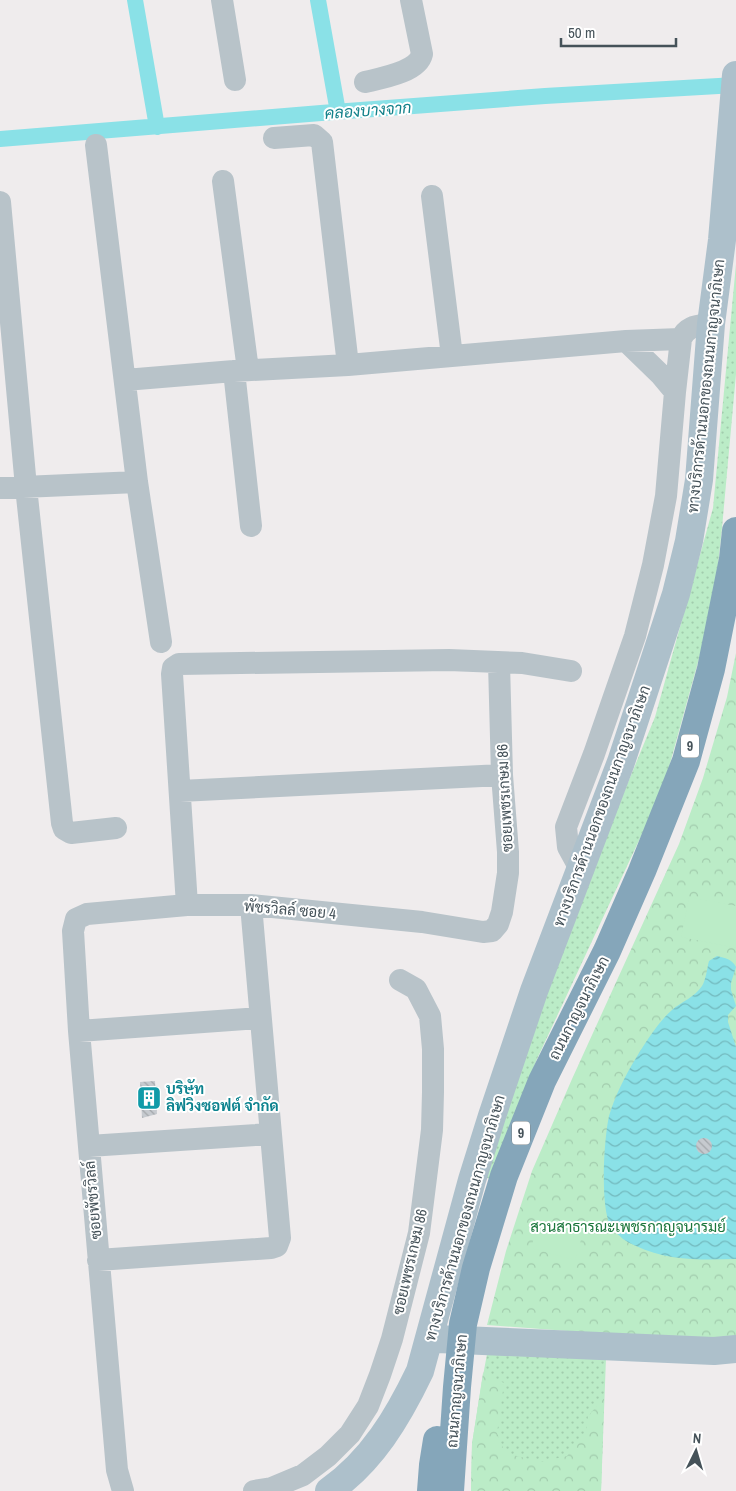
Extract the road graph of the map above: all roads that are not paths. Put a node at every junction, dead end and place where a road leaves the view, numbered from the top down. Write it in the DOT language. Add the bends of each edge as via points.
graph roads {
  1 [pos="222,0"];
  2 [pos="411,0"];
  3 [pos="736,75"];
  4 [pos="235,80"];
  5 [pos="365,82"];
  6 [pos="274,138"];
  7 [pos="96,145"];
  8 [pos="224,181"];
  9 [pos="432,196"];
  10 [pos="0,202"];
  11 [pos="711,324"];
  12 [pos="681,339"];
  13 [pos="626,341"];
  14 [pos="452,356"];
  15 [pos="348,365"];
  16 [pos="241,370"];
  17 [pos="125,380"];
  18 [pos="675,392"];
  19 [pos="137,482"];
  20 [pos="26,487"];
  21 [pos="0,488"];
  22 [pos="250,526"];
  23 [pos="736,531"];
  24 [pos="161,642"];
  25 [pos="500,663"];
  26 [pos="571,671"];
  27 [pos="594,754"];
  28 [pos="621,762"];
  29 [pos="502,776"];
  30 [pos="180,791"];
  31 [pos="116,828"];
  32 [pos="580,869"];
  33 [pos="187,905"];
  34 [pos="251,905"];
  35 [pos="87,914"];
  36 [pos="492,931"];
  37 [pos="400,980"];
  38 [pos="260,1018"];
  39 [pos="79,1030"];
  40 [pos="270,1134"];
  41 [pos="89,1146"];
  42 [pos="98,1260"];
  43 [pos="463,1324"];
  44 [pos="430,1339"];
  45 [pos="736,1349"];
  46 [pos="124,1491"];
  47 [pos="254,1491"];
  48 [pos="329,1491"];
  49 [pos="430,1491"];
  50 [pos="450,1491"];
  1 -- 4 [label="street"];
  2 -- 5 [label="street" via="422,54 420,60 404,71"];
  3 -- 11 [label="main road, ทางบริการด้านนอกของถนนกาญจนาภิเษก" via="722,240"];
  6 -- 15 [label="street" via="314,135 322,142"];
  7 -- 17 [label="street"];
  8 -- 16 [label="street"];
  9 -- 14 [label="street"];
  10 -- 20 [label="street"];
  11 -- 12 [label="street" via="688,328"];
  11 -- 28 [label="main road, ทางบริการด้านนอกของถนนกาญจนาภิเษก" via="699,480 688,541 676,594"];
  12 -- 13 [label="street"];
  12 -- 18 [label="street"];
  13 -- 14 [label="street"];
  13 -- 18 [label="street"];
  14 -- 15 [label="street"];
  15 -- 16 [label="street"];
  16 -- 17 [label="street"];
  16 -- 22 [label="street"];
  17 -- 19 [label="street"];
  18 -- 27 [label="street" via="666,496 653,565 634,636"];
  19 -- 20 [label="street"];
  19 -- 24 [label="street"];
  20 -- 21 [label="street"];
  20 -- 31 [label="street" via="62,823 64,829 71,833"];
  23 -- 43 [label="highway, ถนนกาญจนาภิเษก / 9" via="711,669 686,761 608,951 542,1081 504,1176"];
  25 -- 26 [label="street"];
  25 -- 29 [label="street, ซอยเพชรเกษม 86"];
  25 -- 30 [label="street" via="449,660 179,664 173,668 172,674"];
  27 -- 28 [label="street"];
  27 -- 32 [label="street" via="566,827 568,847"];
  28 -- 32 [label="main road, ทางบริการด้านนอกของถนนกาญจนาภิเษก"];
  29 -- 30 [label="street"];
  29 -- 36 [label="street, ซอยเพชรเกษม 86" via="508,873 502,912"];
  30 -- 33 [label="street"];
  32 -- 44 [label="main road, ทางบริการด้านนอกของถนนกาญจนาภิเษก" via="534,990 481,1152"];
  33 -- 34 [label="street, พัชรวิลล์ ซอย 4"];
  33 -- 35 [label="street, พัชรวิลล์ ซอย 4"];
  34 -- 36 [label="street, พัชรวิลล์ ซอย 4"];
  34 -- 38 [label="street"];
  35 -- 39 [label="street, ซอยพัชรวิลล์" via="76,919 73,931"];
  37 -- 47 [label="street, ซอยเพชรเกษม 86" via="416,989 430,1016 433,1092 432,1130 419,1234 392,1339 368,1406 350,1434 303,1475 272,1488"];
  38 -- 39 [label="street"];
  38 -- 40 [label="street"];
  39 -- 41 [label="street, ซอยพัชรวิลล์"];
  40 -- 41 [label="street"];
  40 -- 42 [label="street" via="280,1238 277,1246"];
  41 -- 42 [label="street, ซอยพัชรวิลล์"];
  42 -- 46 [label="street, ซอยพัชรวิลล์" via="117,1470"];
  43 -- 49 [label="highway" via="446,1390"];
  43 -- 50 [label="highway, ถนนกาญจนาภิเษก / 9"];
  44 -- 45 [label="main road" via="714,1351"];
  44 -- 48 [label="main road, ทางบริการด้านนอกของถนนกาญจนาภิเษก" via="407,1400 381,1441 364,1462"];
}
